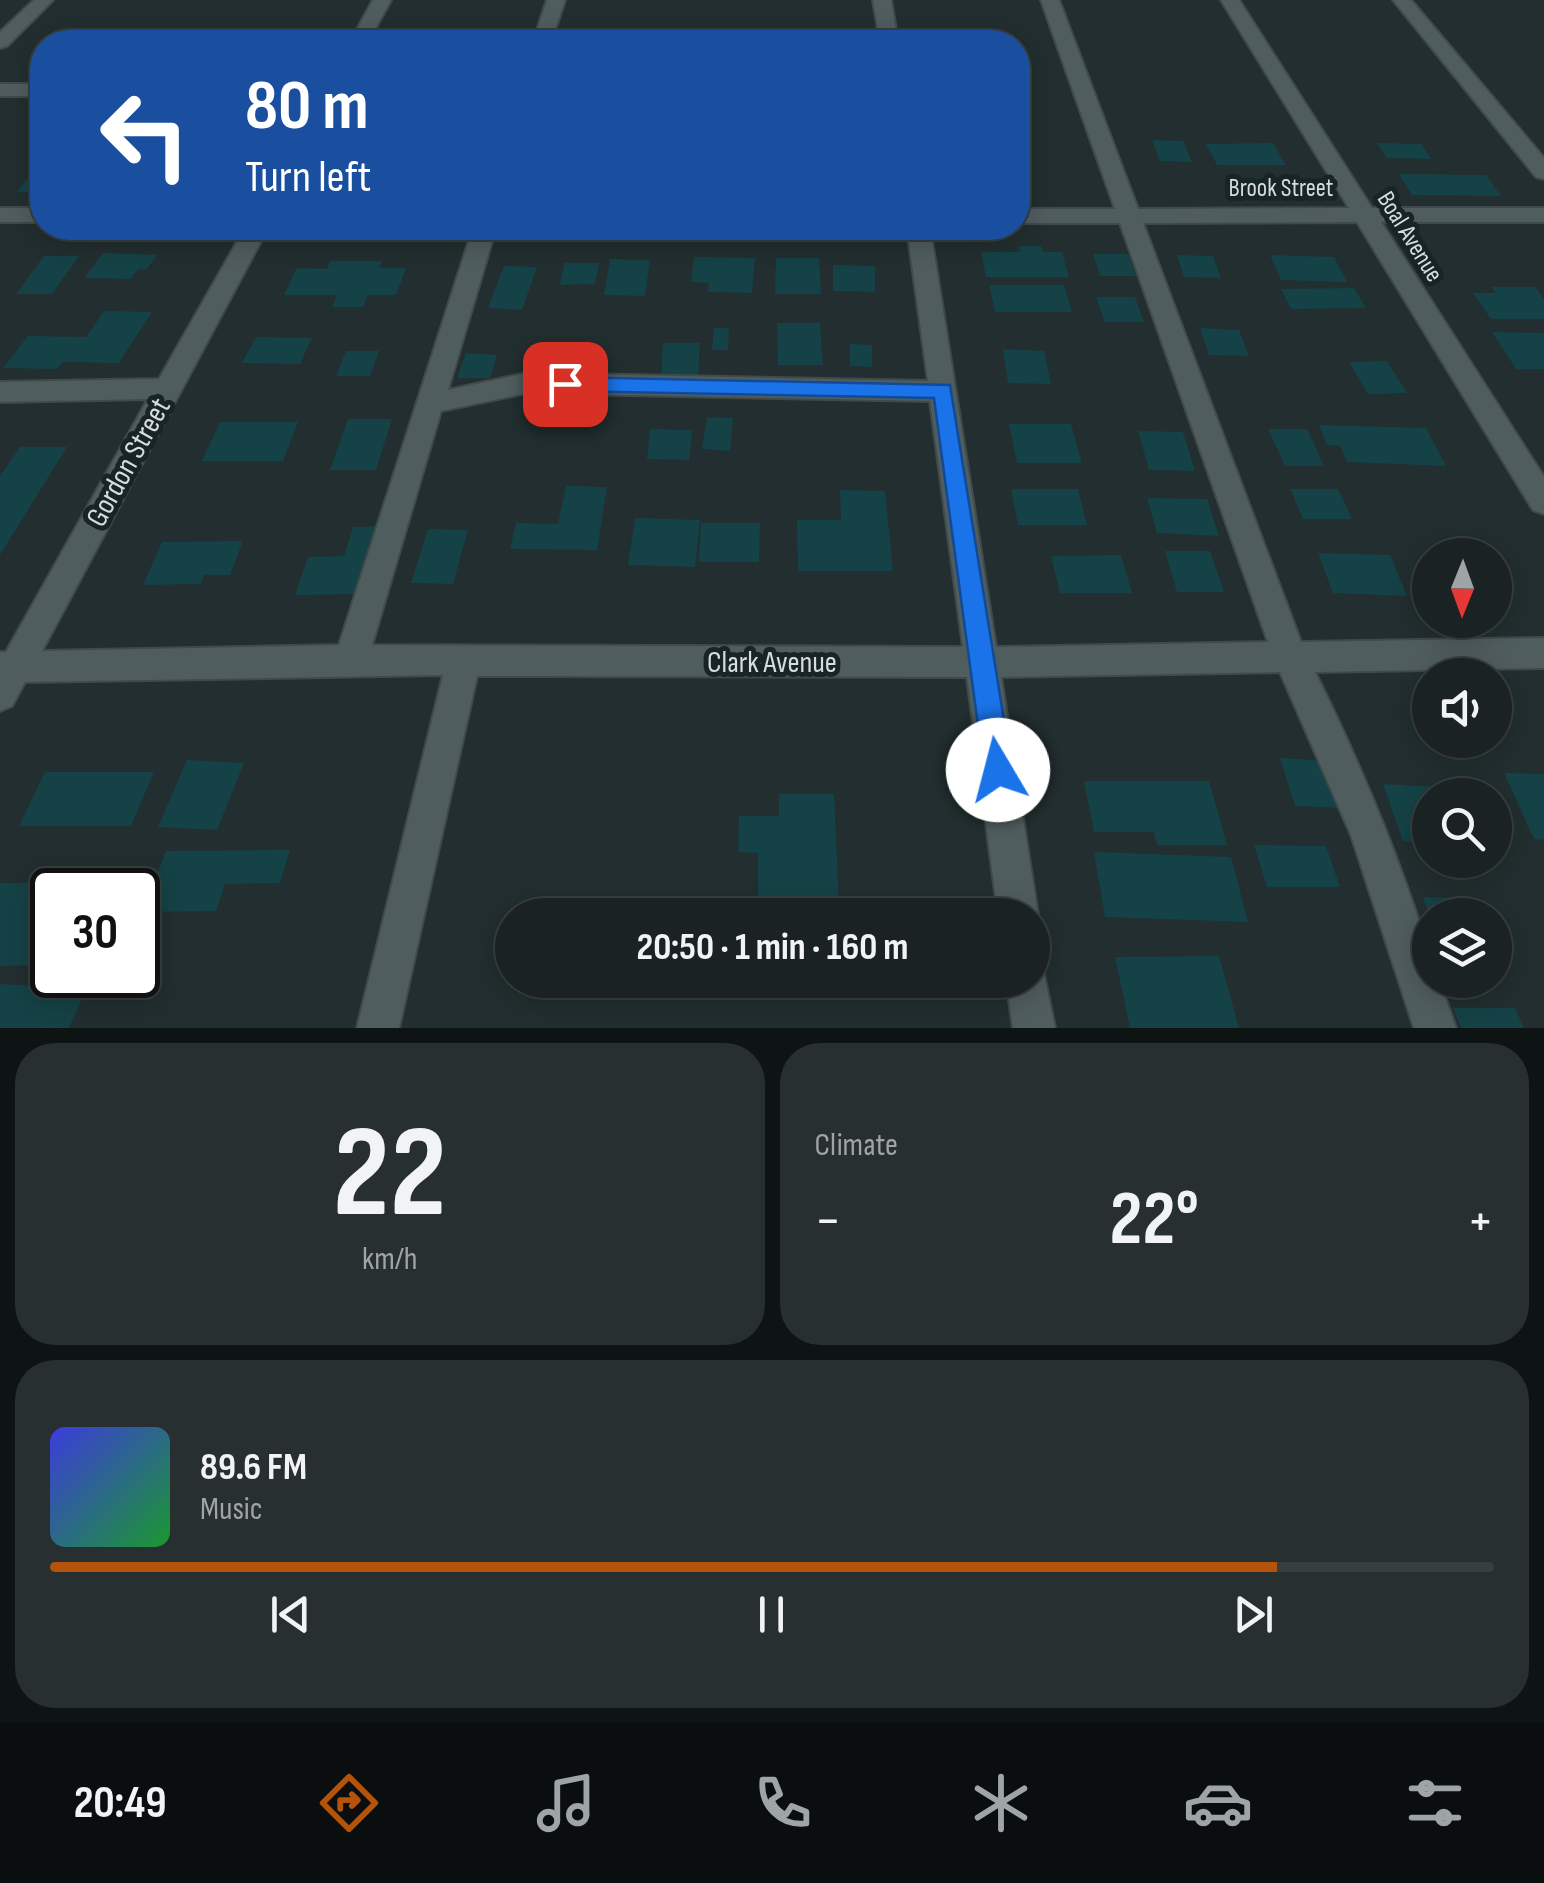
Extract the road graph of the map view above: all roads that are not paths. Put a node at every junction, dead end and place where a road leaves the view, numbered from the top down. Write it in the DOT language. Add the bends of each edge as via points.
graph roads {
  1 [pos="44,0"];
  2 [pos="382,0"];
  3 [pos="556,0"];
  4 [pos="882,0"];
  5 [pos="1050,0"];
  6 [pos="1230,0"];
  7 [pos="1402,0"];
  8 [pos="366,30"];
  9 [pos="546,30"];
  10 [pos="887,30"];
  11 [pos="0,42"];
  12 [pos="0,90"];
  13 [pos="30,90"];
  14 [pos="1544,172"];
  15 [pos="1366,214"];
  16 [pos="0,215"];
  17 [pos="30,215"];
  18 [pos="1544,215"];
  19 [pos="1030,216"];
  20 [pos="1129,216"];
  21 [pos="249,240"];
  22 [pos="480,240"];
  23 [pos="920,240"];
  24 [pos="168,389"];
  25 [pos="943,390"];
  26 [pos="0,392"];
  27 [pos="430,404"];
  28 [pos="1544,502"];
  29 [pos="1544,653"];
  30 [pos="1290,657"];
  31 [pos="351,660"];
  32 [pos="463,661"];
  33 [pos="983,662"];
  34 [pos="5,676"];
  35 [pos="1016,898"];
  36 [pos="1030,998"];
  37 [pos="378,1028"];
  38 [pos="1034,1028"];
  39 [pos="1435,1028"];
  1 -- 11 [label="street"];
  2 -- 8 [label="street"];
  3 -- 9 [label="street"];
  4 -- 10 [label="street"];
  5 -- 20 [label="street"];
  6 -- 15 [label="street, Boal Avenue"];
  7 -- 14 [label="street"];
  12 -- 13 [label="street"];
  15 -- 18 [label="street, Brook Street"];
  15 -- 20 [label="street, Brook Street"];
  15 -- 28 [label="street, Boal Avenue"];
  16 -- 17 [label="street"];
  19 -- 20 [label="street, Brook Street"];
  20 -- 30 [label="street"];
  21 -- 24 [label="street, Gordon Street"];
  22 -- 27 [label="street"];
  23 -- 25 [label="street"];
  24 -- 26 [label="street"];
  24 -- 34 [label="street, Gordon Street"];
  25 -- 27 [label="street" via="527,383"];
  25 -- 33 [label="street"];
  27 -- 31 [label="street"];
  29 -- 30 [label="street, Clark Avenue"];
  30 -- 33 [label="street, Clark Avenue"];
  30 -- 39 [label="street" via="1370,835"];
  31 -- 32 [label="street, Clark Avenue"];
  31 -- 34 [label="street, Clark Avenue"];
  32 -- 33 [label="street, Clark Avenue"];
  32 -- 37 [label="street"];
  33 -- 35 [label="street"];
  36 -- 38 [label="street"];
}
